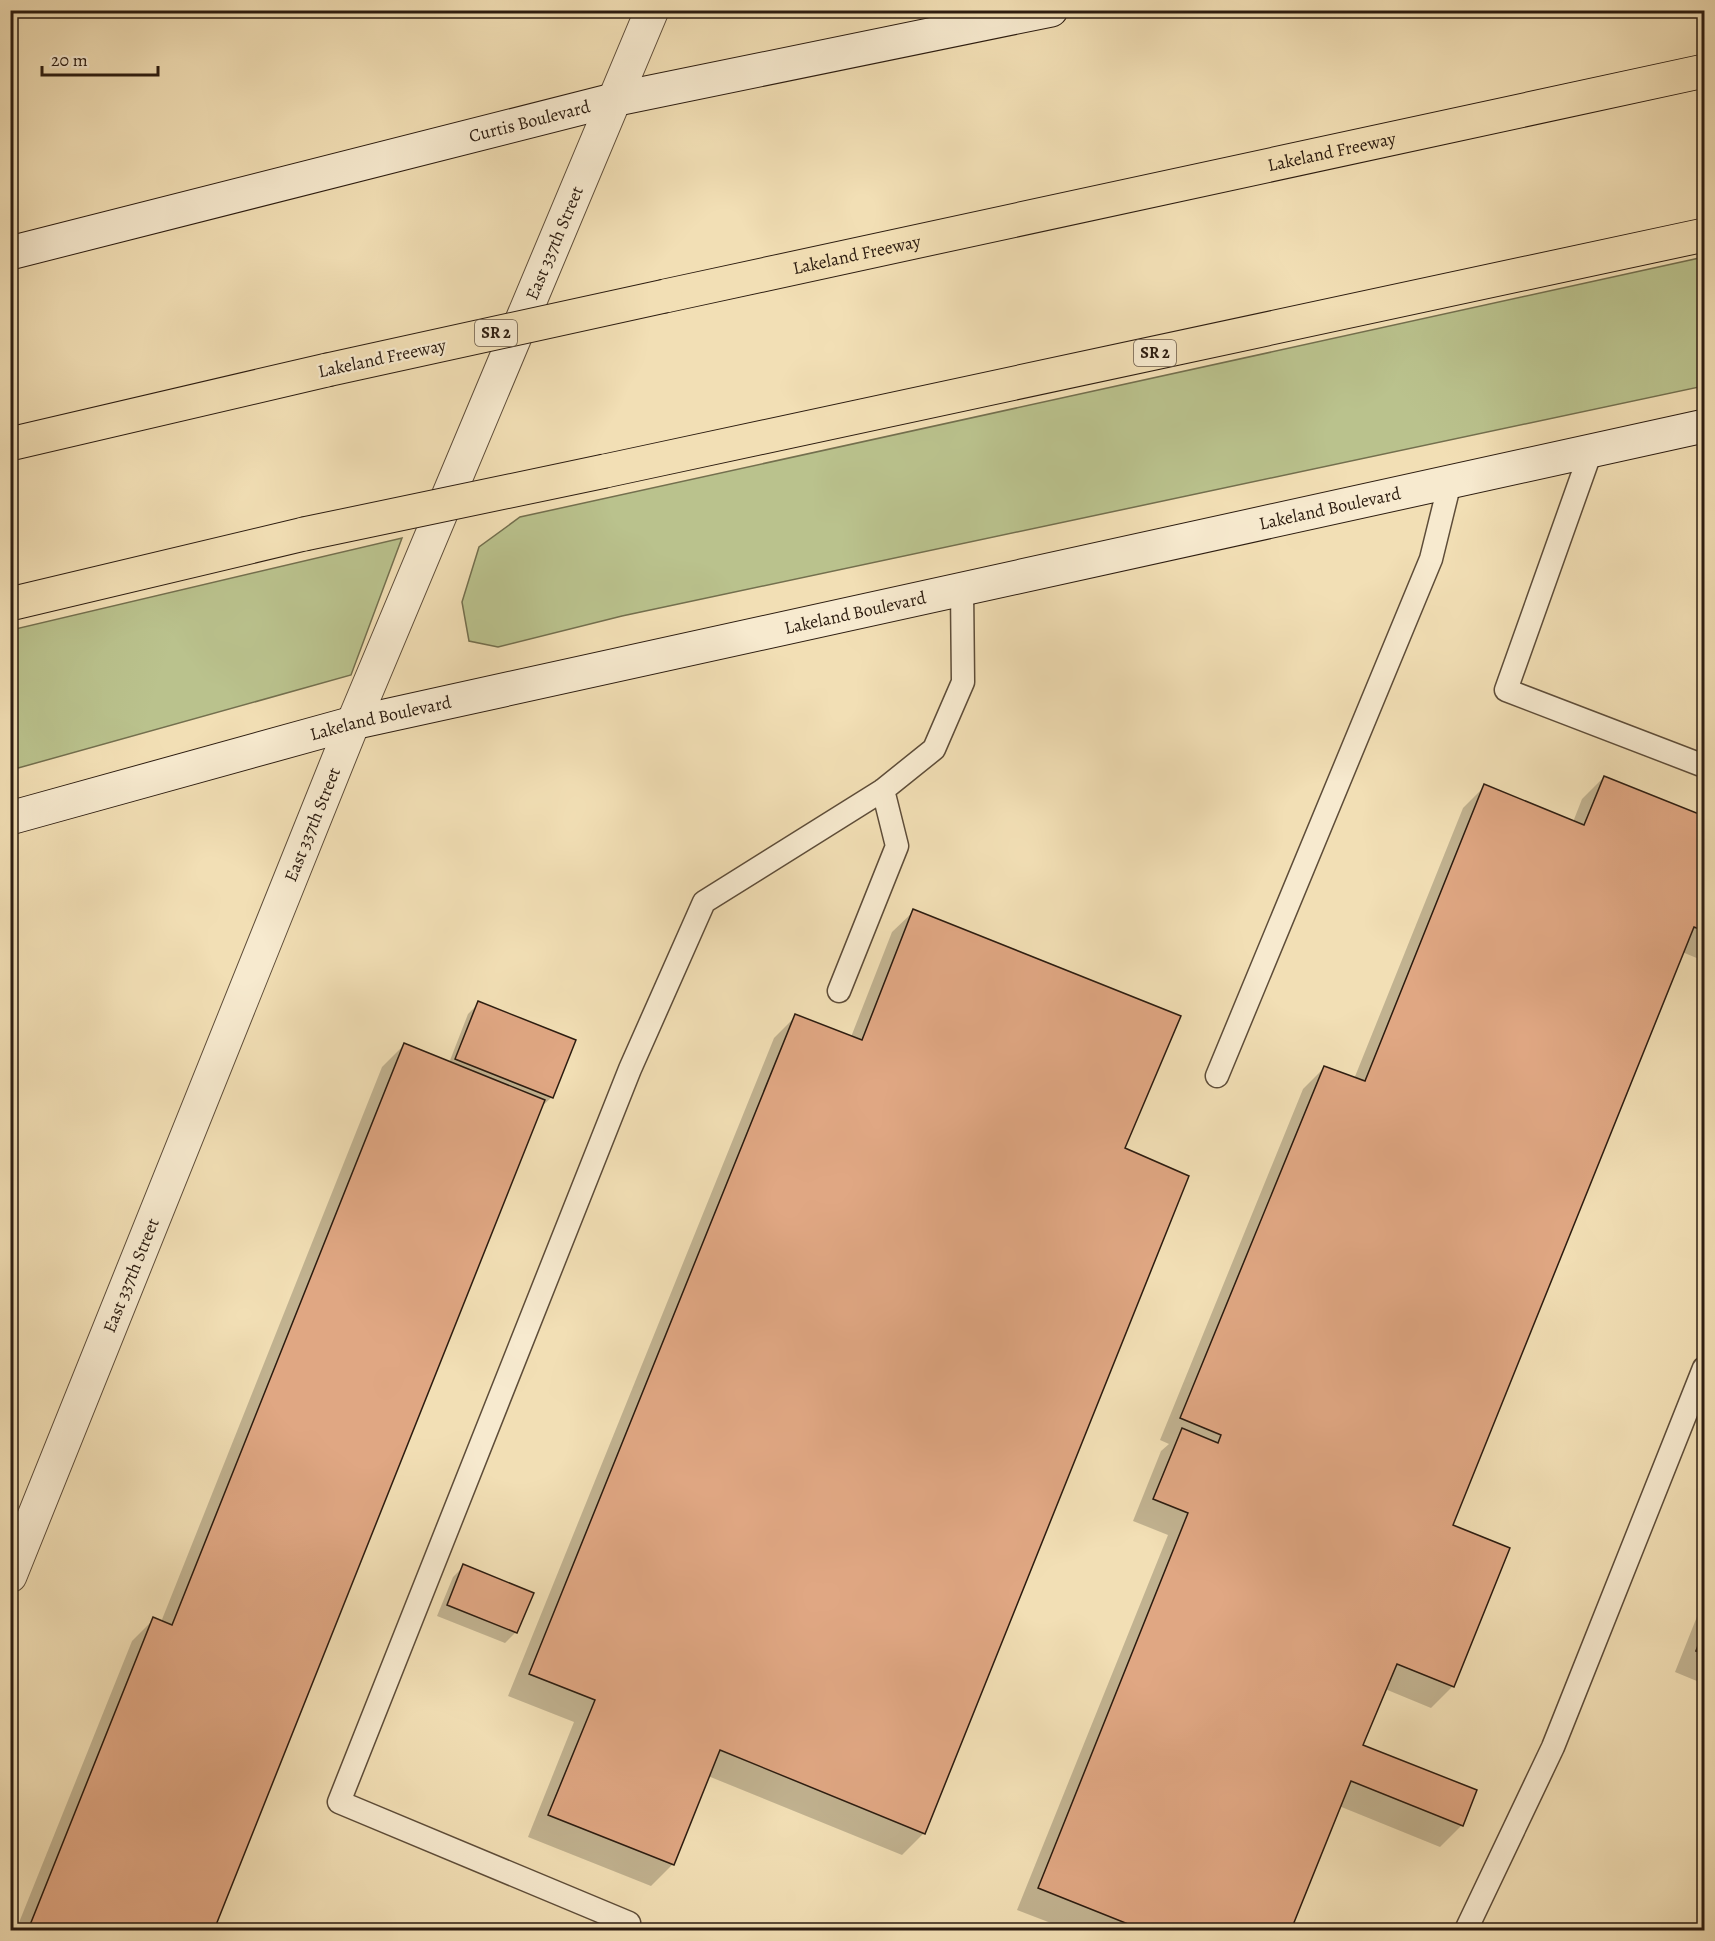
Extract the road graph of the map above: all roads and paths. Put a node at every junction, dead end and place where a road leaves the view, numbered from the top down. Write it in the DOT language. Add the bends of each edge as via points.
graph roads {
  1 [pos="652,10"];
  2 [pos="1051,10"];
  3 [pos="1704,71"];
  4 [pos="616,99"];
  5 [pos="1704,236"];
  6 [pos="10,253"];
  7 [pos="1704,426"];
  8 [pos="10,444"];
  9 [pos="1591,451"];
  10 [pos="1450,482"];
  11 [pos="962,589"];
  12 [pos="10,604"];
  13 [pos="353,723"];
  14 [pos="1704,766"];
  15 [pos="883,790"];
  16 [pos="10,818"];
  17 [pos="839,991"];
  18 [pos="1217,1076"];
  19 [pos="1704,1368"];
  20 [pos="10,1576"];
  21 [pos="629,1923"];
  22 [pos="1466,1930"];
  1 -- 4 [label="street, East 337th Street"];
  2 -- 4 [label="street, Curtis Boulevard"];
  3 -- 8 [label="highway, Lakeland Freeway / SR 2, bridge" via="327,370"];
  4 -- 6 [label="street, Curtis Boulevard"];
  4 -- 13 [label="street, East 337th Street"];
  5 -- 12 [label="highway, SR 2, bridge" via="304,534"];
  7 -- 9 [label="street, Lakeland Boulevard"];
  9 -- 10 [label="street, Lakeland Boulevard"];
  9 -- 14 [label="lane" via="1506,690"];
  10 -- 11 [label="street, Lakeland Boulevard"];
  10 -- 18 [label="lane" via="1431,559"];
  11 -- 13 [label="street, Lakeland Boulevard"];
  11 -- 15 [label="lane" via="963,682 934,749"];
  13 -- 16 [label="street, Lakeland Boulevard"];
  13 -- 20 [label="street, East 337th Street"];
  15 -- 17 [label="lane" via="897,846"];
  15 -- 21 [label="lane" via="704,902 630,1069 339,1802"];
  19 -- 22 [label="lane" via="1553,1747"];
}
